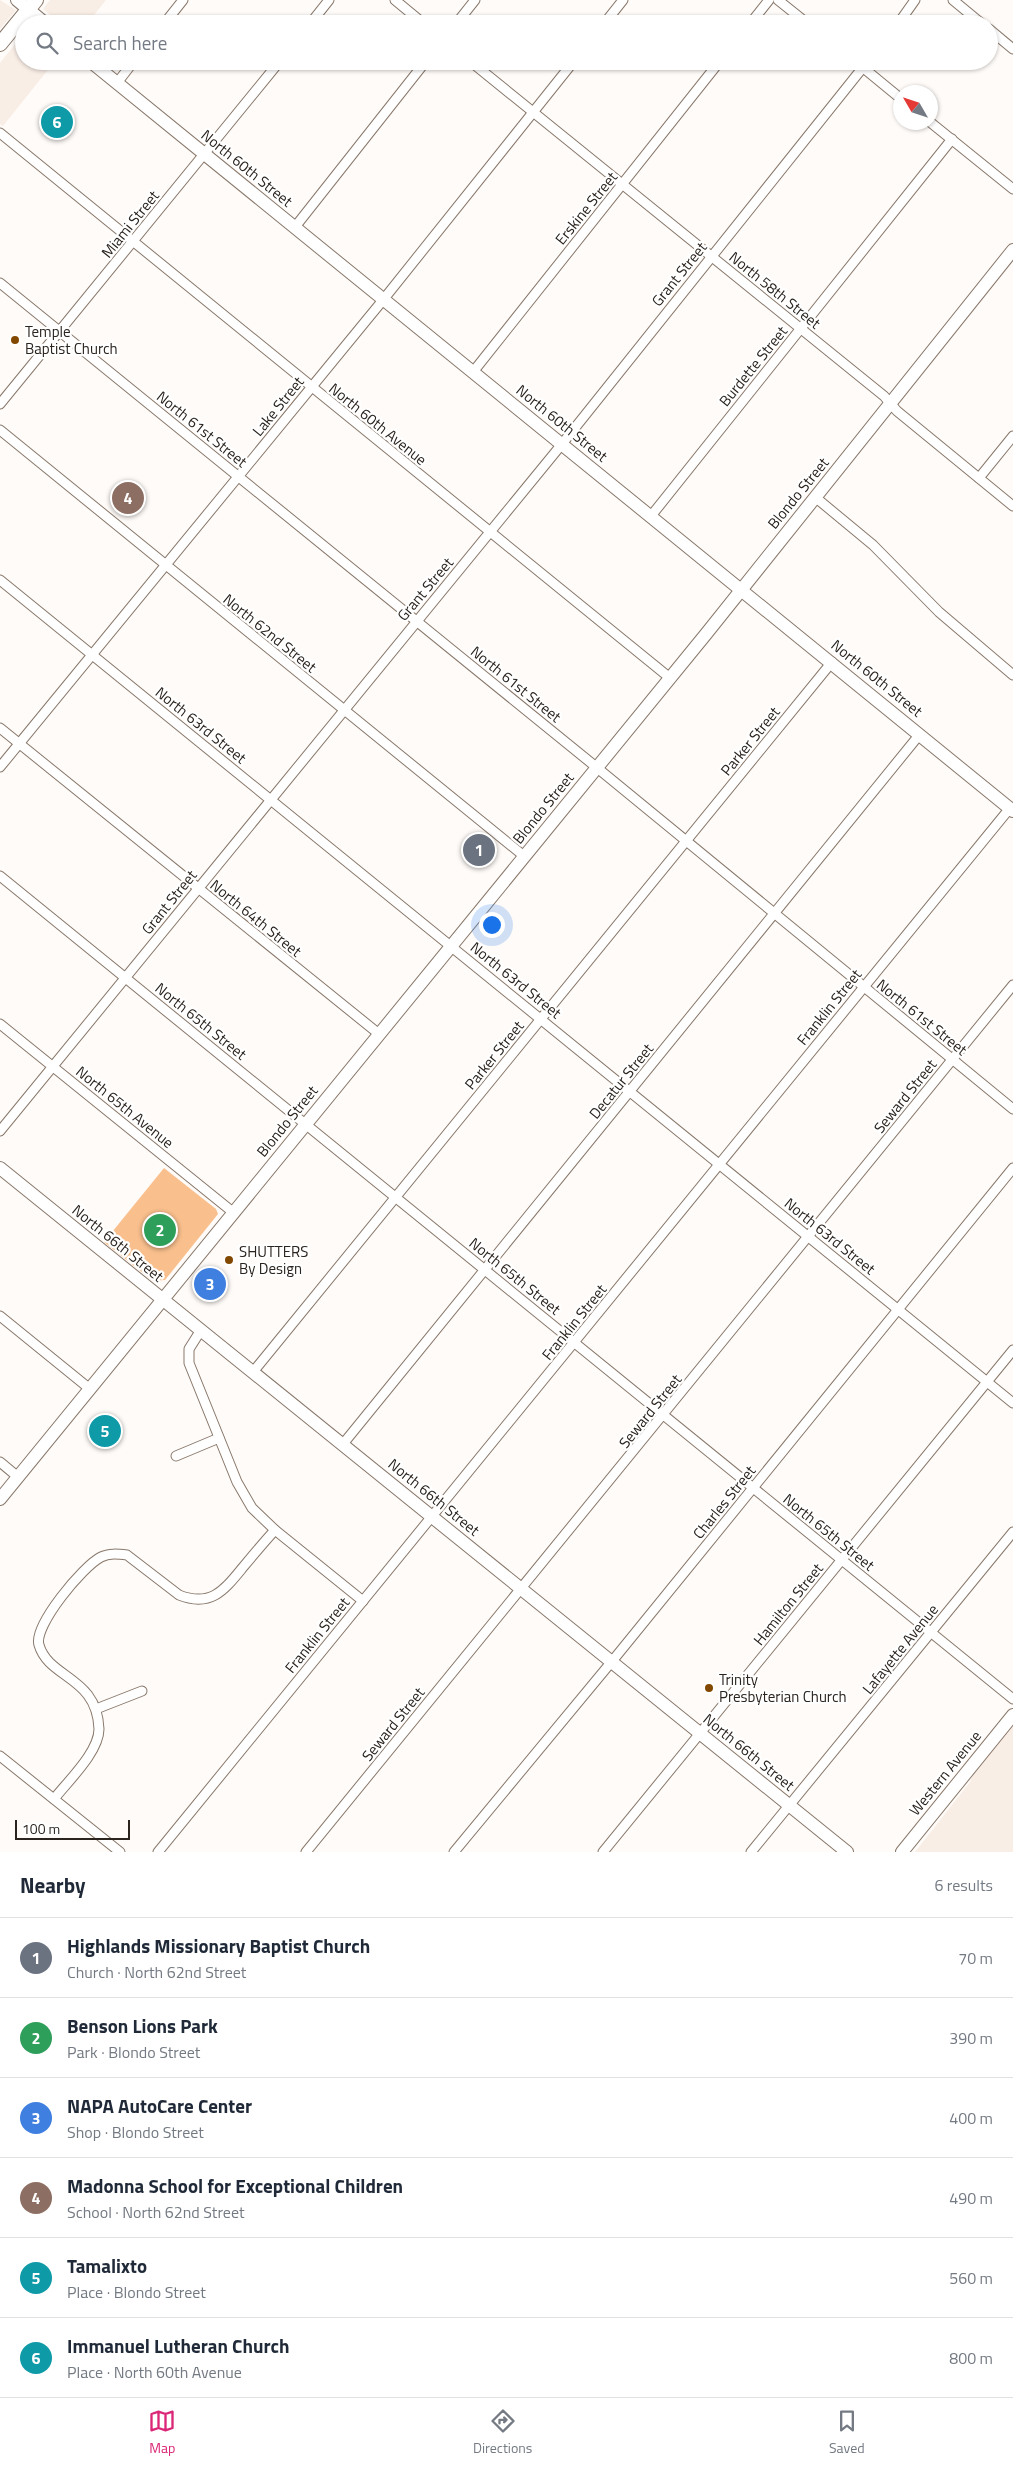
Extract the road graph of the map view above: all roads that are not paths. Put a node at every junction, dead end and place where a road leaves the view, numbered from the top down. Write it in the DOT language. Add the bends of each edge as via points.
graph roads {
  1 [pos="17,0"];
  2 [pos="183,0"];
  3 [pos="328,0"];
  4 [pos="395,0"];
  5 [pos="475,0"];
  6 [pos="623,0"];
  7 [pos="769,0"];
  8 [pos="778,0"];
  9 [pos="915,0"];
  10 [pos="953,0"];
  11 [pos="32,5"];
  12 [pos="24,15"];
  13 [pos="171,15"];
  14 [pos="317,15"];
  15 [pos="413,15"];
  16 [pos="463,15"];
  17 [pos="611,15"];
  18 [pos="757,15"];
  19 [pos="797,15"];
  20 [pos="904,15"];
  21 [pos="971,15"];
  22 [pos="15,26"];
  23 [pos="998,37"];
  24 [pos="0,44"];
  25 [pos="1013,49"];
  26 [pos="101,70"];
  27 [pos="127,70"];
  28 [pos="273,70"];
  29 [pos="419,70"];
  30 [pos="481,70"];
  31 [pos="567,70"];
  32 [pos="713,70"];
  33 [pos="860,70"];
  34 [pos="871,70"];
  35 [pos="117,83"];
  36 [pos="893,91"];
  37 [pos="533,112"];
  38 [pos="938,128"];
  39 [pos="0,133"];
  40 [pos="952,139"];
  41 [pos="205,154"];
  42 [pos="622,185"];
  43 [pos="1013,189"];
  44 [pos="294,227"];
  45 [pos="132,242"];
  46 [pos="1013,250"];
  47 [pos="711,256"];
  48 [pos="0,284"];
  49 [pos="383,300"];
  50 [pos="800,328"];
  51 [pos="60,332"];
  52 [pos="473,372"];
  53 [pos="311,388"];
  54 [pos="890,403"];
  55 [pos="0,404"];
  56 [pos="0,430"];
  57 [pos="1013,436"];
  58 [pos="562,444"];
  59 [pos="238,477"];
  60 [pos="979,478"];
  61 [pos="816,497"];
  62 [pos="1013,506"];
  63 [pos="651,516"];
  64 [pos="490,532"];
  65 [pos="165,565"];
  66 [pos="0,580"];
  67 [pos="742,589"];
  68 [pos="416,621"];
  69 [pos="92,654"];
  70 [pos="832,662"];
  71 [pos="1013,675"];
  72 [pos="670,678"];
  73 [pos="343,709"];
  74 [pos="0,728"];
  75 [pos="920,734"];
  76 [pos="19,743"];
  77 [pos="0,767"];
  78 [pos="596,768"];
  79 [pos="271,799"];
  80 [pos="1011,809"];
  81 [pos="685,841"];
  82 [pos="524,856"];
  83 [pos="0,876"];
  84 [pos="198,888"];
  85 [pos="774,914"];
  86 [pos="452,945"];
  87 [pos="125,977"];
  88 [pos="1013,985"];
  89 [pos="864,987"];
  90 [pos="541,1018"];
  91 [pos="0,1024"];
  92 [pos="379,1034"];
  93 [pos="953,1059"];
  94 [pos="53,1066"];
  95 [pos="631,1091"];
  96 [pos="1013,1108"];
  97 [pos="306,1123"];
  98 [pos="0,1131"];
  99 [pos="720,1164"];
  100 [pos="0,1168"];
  101 [pos="1013,1168"];
  102 [pos="396,1197"];
  103 [pos="234,1213"];
  104 [pos="809,1236"];
  105 [pos="485,1270"];
  106 [pos="162,1300"];
  107 [pos="898,1309"];
  108 [pos="0,1316"];
  109 [pos="201,1330"];
  110 [pos="575,1342"];
  111 [pos="1013,1350"];
  112 [pos="254,1372"];
  113 [pos="987,1382"];
  114 [pos="90,1389"];
  115 [pos="1013,1403"];
  116 [pos="664,1415"];
  117 [pos="218,1438"];
  118 [pos="343,1444"];
  119 [pos="176,1456"];
  120 [pos="0,1462"];
  121 [pos="18,1477"];
  122 [pos="753,1488"];
  123 [pos="0,1499"];
  124 [pos="432,1517"];
  125 [pos="275,1530"];
  126 [pos="1013,1532"];
  127 [pos="842,1560"];
  128 [pos="521,1589"];
  129 [pos="363,1601"];
  130 [pos="931,1632"];
  131 [pos="611,1661"];
  132 [pos="142,1691"];
  133 [pos="1013,1699"];
  134 [pos="96,1709"];
  135 [pos="1013,1715"];
  136 [pos="700,1734"];
  137 [pos="0,1756"];
  138 [pos="54,1799"];
  139 [pos="789,1806"];
  140 [pos="120,1852"];
  141 [pos="158,1852"];
  142 [pos="306,1852"];
  143 [pos="454,1852"];
  144 [pos="603,1852"];
  145 [pos="752,1852"];
  146 [pos="847,1852"];
  147 [pos="902,1852"];
  1 -- 11 [label="street"];
  2 -- 13 [label="street"];
  3 -- 14 [label="street"];
  4 -- 15 [label="street"];
  5 -- 16 [label="street"];
  6 -- 17 [label="street"];
  7 -- 18 [label="street"];
  8 -- 19 [label="street"];
  9 -- 20 [label="street"];
  10 -- 21 [label="street"];
  11 -- 12 [label="main road"];
  22 -- 24 [label="main road"];
  23 -- 25 [label="street"];
  26 -- 35 [label="street, North 60th Street"];
  27 -- 35 [label="street"];
  28 -- 41 [label="street, Miami Street"];
  29 -- 44 [label="street"];
  30 -- 37 [label="street, North 58th Street"];
  31 -- 37 [label="street, Lake Street"];
  32 -- 42 [label="street, Erskine Street"];
  33 -- 47 [label="street, Grant Street"];
  34 -- 36 [label="street"];
  35 -- 41 [label="street, North 60th Street"];
  37 -- 42 [label="street, North 58th Street"];
  37 -- 49 [label="street, Lake Street"];
  38 -- 40 [label="street"];
  39 -- 45 [label="street, North 60th Avenue"];
  40 -- 43 [label="street"];
  40 -- 50 [label="street, Burdette Street"];
  41 -- 44 [label="street, North 60th Street"];
  41 -- 45 [label="street, Miami Street"];
  42 -- 47 [label="street, North 58th Street"];
  42 -- 52 [label="street, Erskine Street"];
  44 -- 49 [label="street, North 60th Street"];
  45 -- 51 [label="street, Miami Street"];
  45 -- 53 [label="street, North 60th Avenue"];
  46 -- 54 [label="street, Blondo Street"];
  47 -- 50 [label="street, North 58th Street"];
  47 -- 58 [label="street, Grant Street"];
  48 -- 51 [label="street, North 61st Street"];
  49 -- 52 [label="street, North 60th Street"];
  49 -- 53 [label="street, Lake Street"];
  50 -- 54 [label="street, North 58th Street"];
  50 -- 63 [label="street, Burdette Street"];
  51 -- 55 [label="street, Miami Street"];
  51 -- 59 [label="street, North 61st Street"];
  52 -- 58 [label="street, North 60th Street"];
  53 -- 59 [label="street, Lake Street"];
  53 -- 64 [label="street, North 60th Avenue"];
  54 -- 60 [label="street, North 58th Street"];
  54 -- 61 [label="street, Blondo Street"];
  56 -- 65 [label="street, North 62nd Street"];
  57 -- 60 [label="street"];
  58 -- 63 [label="street, North 60th Street"];
  58 -- 64 [label="street, Grant Street"];
  59 -- 65 [label="street, Lake Street"];
  59 -- 68 [label="street, North 61st Street"];
  60 -- 62 [label="street, North 58th Street"];
  61 -- 67 [label="street, Blondo Street"];
  61 -- 71 [label="street" via="873,545 939,612"];
  63 -- 67 [label="street, North 60th Street"];
  64 -- 68 [label="street, Grant Street"];
  64 -- 72 [label="street, North 60th Avenue"];
  65 -- 69 [label="street, Lake Street"];
  65 -- 73 [label="street, North 62nd Street"];
  66 -- 69 [label="street, North 63rd Street"];
  67 -- 70 [label="street, North 60th Street"];
  67 -- 72 [label="street, Blondo Street"];
  68 -- 73 [label="street, Grant Street"];
  68 -- 78 [label="street, North 61st Street"];
  69 -- 76 [label="street, Lake Street"];
  69 -- 79 [label="street, North 63rd Street"];
  70 -- 75 [label="street, North 60th Street"];
  70 -- 81 [label="street, Parker Street"];
  72 -- 78 [label="street, Blondo Street"];
  73 -- 79 [label="street, Grant Street"];
  73 -- 82 [label="street, North 62nd Street"];
  74 -- 76 [label="street, North 64th Street"];
  75 -- 80 [label="street, North 60th Street"];
  75 -- 85 [label="street, Decatur Street"];
  76 -- 77 [label="street, Lake Street"];
  76 -- 84 [label="street, North 64th Street"];
  78 -- 81 [label="street, North 61st Street"];
  78 -- 82 [label="street, Blondo Street"];
  79 -- 84 [label="street, Grant Street"];
  79 -- 86 [label="street, North 63rd Street"];
  80 -- 89 [label="street, Franklin Street"];
  81 -- 85 [label="street, North 61st Street"];
  81 -- 90 [label="street, Parker Street"];
  82 -- 86 [label="street, Blondo Street"];
  83 -- 87 [label="street, North 65th Street"];
  84 -- 87 [label="street, Grant Street"];
  84 -- 92 [label="street, North 64th Street"];
  85 -- 89 [label="street, North 61st Street"];
  85 -- 95 [label="street, Decatur Street"];
  86 -- 90 [label="street, North 63rd Street"];
  86 -- 92 [label="street, Blondo Street"];
  87 -- 94 [label="street, Grant Street"];
  87 -- 97 [label="street, North 65th Street"];
  88 -- 93 [label="street, Seward Street"];
  89 -- 93 [label="street, North 61st Street"];
  89 -- 99 [label="street, Franklin Street"];
  90 -- 95 [label="street, North 63rd Street"];
  90 -- 102 [label="street, Parker Street"];
  91 -- 94 [label="street, North 65th Avenue"];
  92 -- 97 [label="street, Blondo Street"];
  93 -- 96 [label="street, North 61st Street"];
  93 -- 104 [label="street, Seward Street"];
  94 -- 98 [label="street, Grant Street"];
  94 -- 103 [label="street, North 65th Avenue"];
  95 -- 99 [label="street, North 63rd Street"];
  95 -- 105 [label="street, Decatur Street"];
  97 -- 102 [label="street, North 65th Street"];
  97 -- 103 [label="street, Blondo Street"];
  99 -- 104 [label="street, North 63rd Street"];
  99 -- 110 [label="street, Franklin Street"];
  100 -- 106 [label="street, North 66th Street"];
  101 -- 107 [label="street, Charles Street"];
  102 -- 105 [label="street, North 65th Street"];
  102 -- 112 [label="street, Parker Street"];
  103 -- 106 [label="street, Blondo Street"];
  104 -- 107 [label="street, North 63rd Street"];
  104 -- 116 [label="street, Seward Street"];
  105 -- 110 [label="street, North 65th Street"];
  105 -- 118 [label="street, Decatur Street"];
  106 -- 109 [label="street, North 66th Street"];
  106 -- 114 [label="street, Blondo Street"];
  107 -- 113 [label="street, North 63rd Street"];
  107 -- 122 [label="street, Charles Street"];
  108 -- 114 [label="street"];
  109 -- 112 [label="street, North 66th Street"];
  109 -- 117 [label="street" via="189,1348 189,1363"];
  110 -- 116 [label="street, North 65th Street"];
  110 -- 124 [label="street, Franklin Street"];
  111 -- 113 [label="street, Hamilton Street"];
  112 -- 118 [label="street, North 66th Street"];
  113 -- 115 [label="street, North 63rd Street"];
  113 -- 127 [label="street, Hamilton Street"];
  114 -- 121 [label="street, Blondo Street"];
  116 -- 122 [label="street, North 65th Street"];
  116 -- 128 [label="street, Seward Street"];
  117 -- 119 [label="street"];
  117 -- 125 [label="street" via="246,1499"];
  118 -- 124 [label="street, North 66th Street"];
  120 -- 121 [label="street"];
  121 -- 123 [label="street, Blondo Street"];
  122 -- 127 [label="street, North 65th Street"];
  122 -- 131 [label="street, Charles Street"];
  124 -- 128 [label="street, North 66th Street"];
  124 -- 129 [label="street, Franklin Street"];
  125 -- 129 [label="street"];
  125 -- 134 [label="street" via="227,1587 202,1600 179,1595 127,1555 104,1556 87,1567 46,1618 38,1638 45,1655 83,1688"];
  126 -- 130 [label="street, Lafayette Avenue"];
  127 -- 130 [label="street, North 65th Street"];
  127 -- 136 [label="street, Hamilton Street"];
  128 -- 131 [label="street, North 66th Street"];
  128 -- 142 [label="street, Seward Street"];
  129 -- 141 [label="street, Franklin Street"];
  130 -- 133 [label="street, North 65th Street"];
  130 -- 139 [label="street, Lafayette Avenue"];
  131 -- 136 [label="street, North 66th Street"];
  131 -- 143 [label="street, Charles Street"];
  132 -- 134 [label="street"];
  134 -- 138 [label="street" via="99,1732 92,1751"];
  135 -- 147 [label="street, Western Avenue"];
  136 -- 139 [label="street, North 66th Street"];
  136 -- 144 [label="street, Hamilton Street"];
  137 -- 138 [label="street"];
  138 -- 140 [label="street"];
  139 -- 145 [label="street, Lafayette Avenue"];
  139 -- 146 [label="street, North 66th Street"];
}
